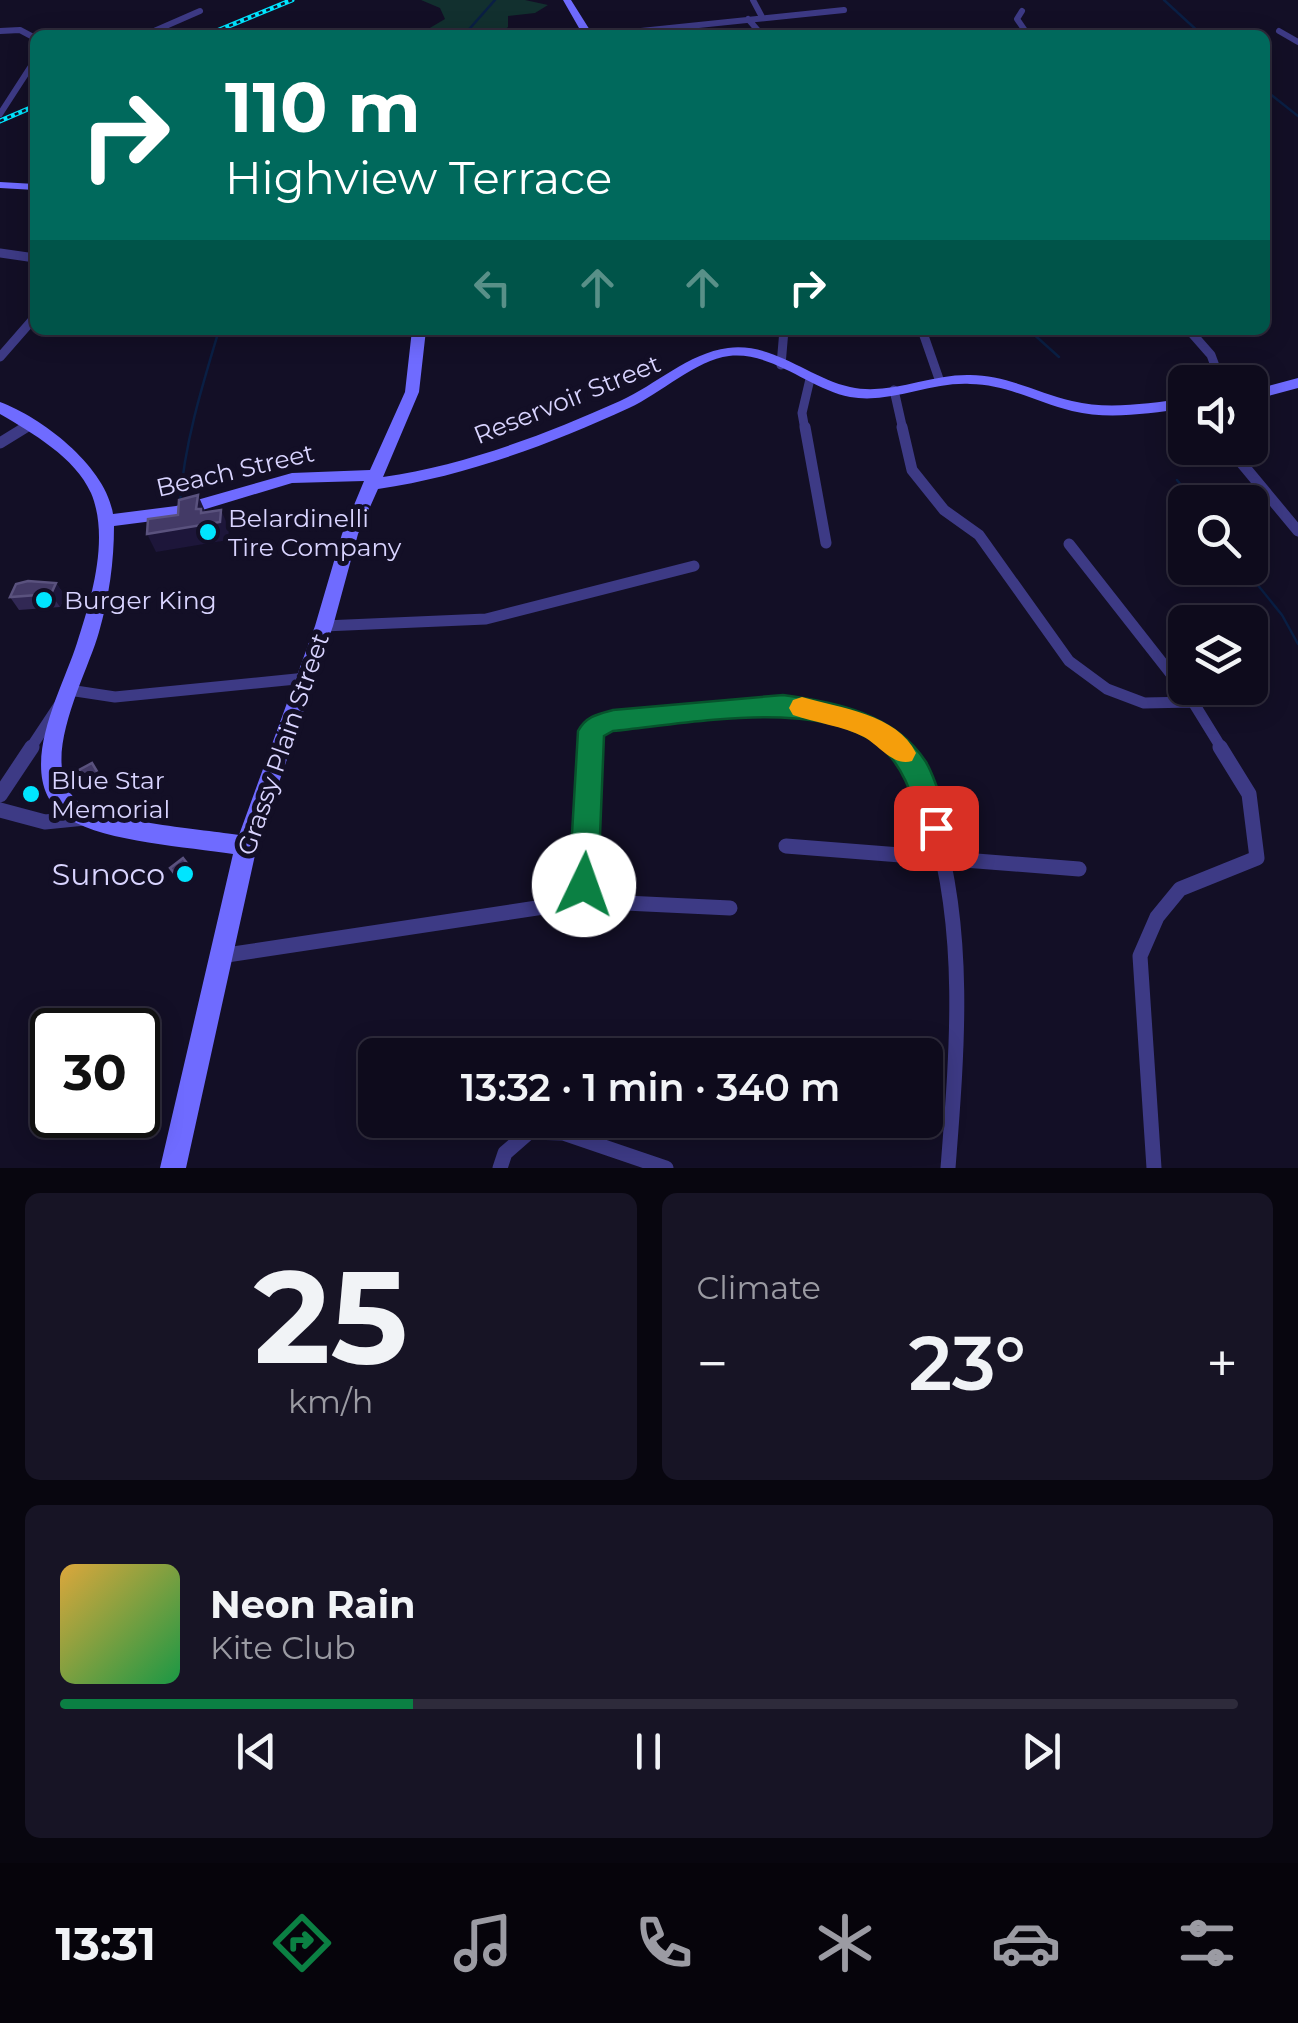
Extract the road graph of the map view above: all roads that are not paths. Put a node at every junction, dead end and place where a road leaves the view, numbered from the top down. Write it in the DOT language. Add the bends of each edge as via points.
graph roads {
  1 [pos="567,0"];
  2 [pos="753,0"];
  3 [pos="844,10"];
  4 [pos="200,11"];
  5 [pos="1022,11"];
  6 [pos="762,17"];
  7 [pos="748,18"];
  8 [pos="156,30"];
  9 [pos="585,30"];
  10 [pos="666,30"];
  11 [pos="758,30"];
  12 [pos="1025,30"];
  13 [pos="0,31"];
  14 [pos="1279,31"];
  15 [pos="30,35"];
  16 [pos="1298,42"];
  17 [pos="30,68"];
  18 [pos="0,114"];
  19 [pos="0,186"];
  20 [pos="30,187"];
  21 [pos="0,253"];
  22 [pos="30,257"];
  23 [pos="30,323"];
  24 [pos="418,335"];
  25 [pos="784,335"];
  26 [pos="924,335"];
  27 [pos="1194,335"];
  28 [pos="0,357"];
  29 [pos="781,365"];
  30 [pos="1216,365"];
  31 [pos="938,379"];
  32 [pos="810,380"];
  33 [pos="1298,383"];
  34 [pos="894,390"];
  35 [pos="1268,391"];
  36 [pos="1168,405"];
  37 [pos="0,407"];
  38 [pos="30,425"];
  39 [pos="0,443"];
  40 [pos="1244,465"];
  41 [pos="371,480"];
  42 [pos="108,521"];
  43 [pos="1298,531"];
  44 [pos="826,543"];
  45 [pos="1068,544"];
  46 [pos="694,566"];
  47 [pos="324,626"];
  48 [pos="1168,671"];
  49 [pos="306,678"];
  50 [pos="70,690"];
  51 [pos="1168,702"];
  52 [pos="1194,705"];
  53 [pos="0,796"];
  54 [pos="0,810"];
  55 [pos="85,818"];
  56 [pos="246,846"];
  57 [pos="786,846"];
  58 [pos="946,857"];
  59 [pos="1079,869"];
  60 [pos="584,901"];
  61 [pos="730,908"];
  62 [pos="220,956"];
  63 [pos="173,1168"];
  64 [pos="500,1168"];
  65 [pos="666,1168"];
  66 [pos="948,1168"];
  67 [pos="1154,1168"];
  1 -- 9 [label="main road"];
  2 -- 6 [label="street"];
  3 -- 6 [label="street"];
  4 -- 8 [label="street"];
  5 -- 12 [label="street" via="1017,19"];
  6 -- 7 [label="street"];
  7 -- 10 [label="street"];
  7 -- 11 [label="street"];
  13 -- 15 [label="street"];
  14 -- 16 [label="street"];
  17 -- 18 [label="street"];
  19 -- 20 [label="main road"];
  21 -- 22 [label="street"];
  23 -- 28 [label="street"];
  24 -- 41 [label="main road, Grassy Plain Street" via="412,392"];
  25 -- 29 [label="street"];
  26 -- 31 [label="street"];
  27 -- 30 [label="street"];
  29 -- 32 [label="main road, Reservoir Street"];
  29 -- 41 [label="main road, Reservoir Street" via="752,353 717,354 627,404 508,449 441,473"];
  31 -- 34 [label="main road, Reservoir Street"];
  31 -- 36 [label="main road, Reservoir Street" via="996,382 1088,409"];
  32 -- 34 [label="main road, Reservoir Street" via="853,393"];
  32 -- 44 [label="street" via="802,413"];
  33 -- 35 [label="main road"];
  34 -- 51 [label="street" via="912,470 944,510 979,535 1069,662 1107,689 1144,703"];
  37 -- 38 [label="main road"];
  38 -- 39 [label="street"];
  38 -- 42 [label="main road" via="85,472"];
  40 -- 43 [label="street"];
  41 -- 42 [label="main road, Beach Street" via="292,478 176,512"];
  41 -- 47 [label="main road, Grassy Plain Street"];
  42 -- 50 [label="main road" via="98,597"];
  45 -- 48 [label="street"];
  46 -- 47 [label="street" via="506,615"];
  47 -- 49 [label="main road, Grassy Plain Street"];
  49 -- 50 [label="street" via="115,696"];
  49 -- 56 [label="main road, Grassy Plain Street"];
  50 -- 53 [label="street"];
  50 -- 55 [label="main road" via="56,728 52,776 57,794"];
  52 -- 67 [label="street" via="1249,794 1257,858 1180,889 1157,916 1140,956"];
  54 -- 55 [label="street" via="44,822"];
  55 -- 56 [label="main road"];
  56 -- 62 [label="main road, Grassy Plain Street"];
  57 -- 58 [label="street"];
  58 -- 59 [label="street"];
  58 -- 60 [label="street" via="916,771 895,743 866,726 783,705 613,720 591,731"];
  58 -- 66 [label="street" via="957,940 958,1028"];
  60 -- 61 [label="street"];
  60 -- 62 [label="street"];
  62 -- 63 [label="main road, Grassy Plain Street"];
  64 -- 65 [label="street" via="505,1152 529,1132 563,1133"];
}
